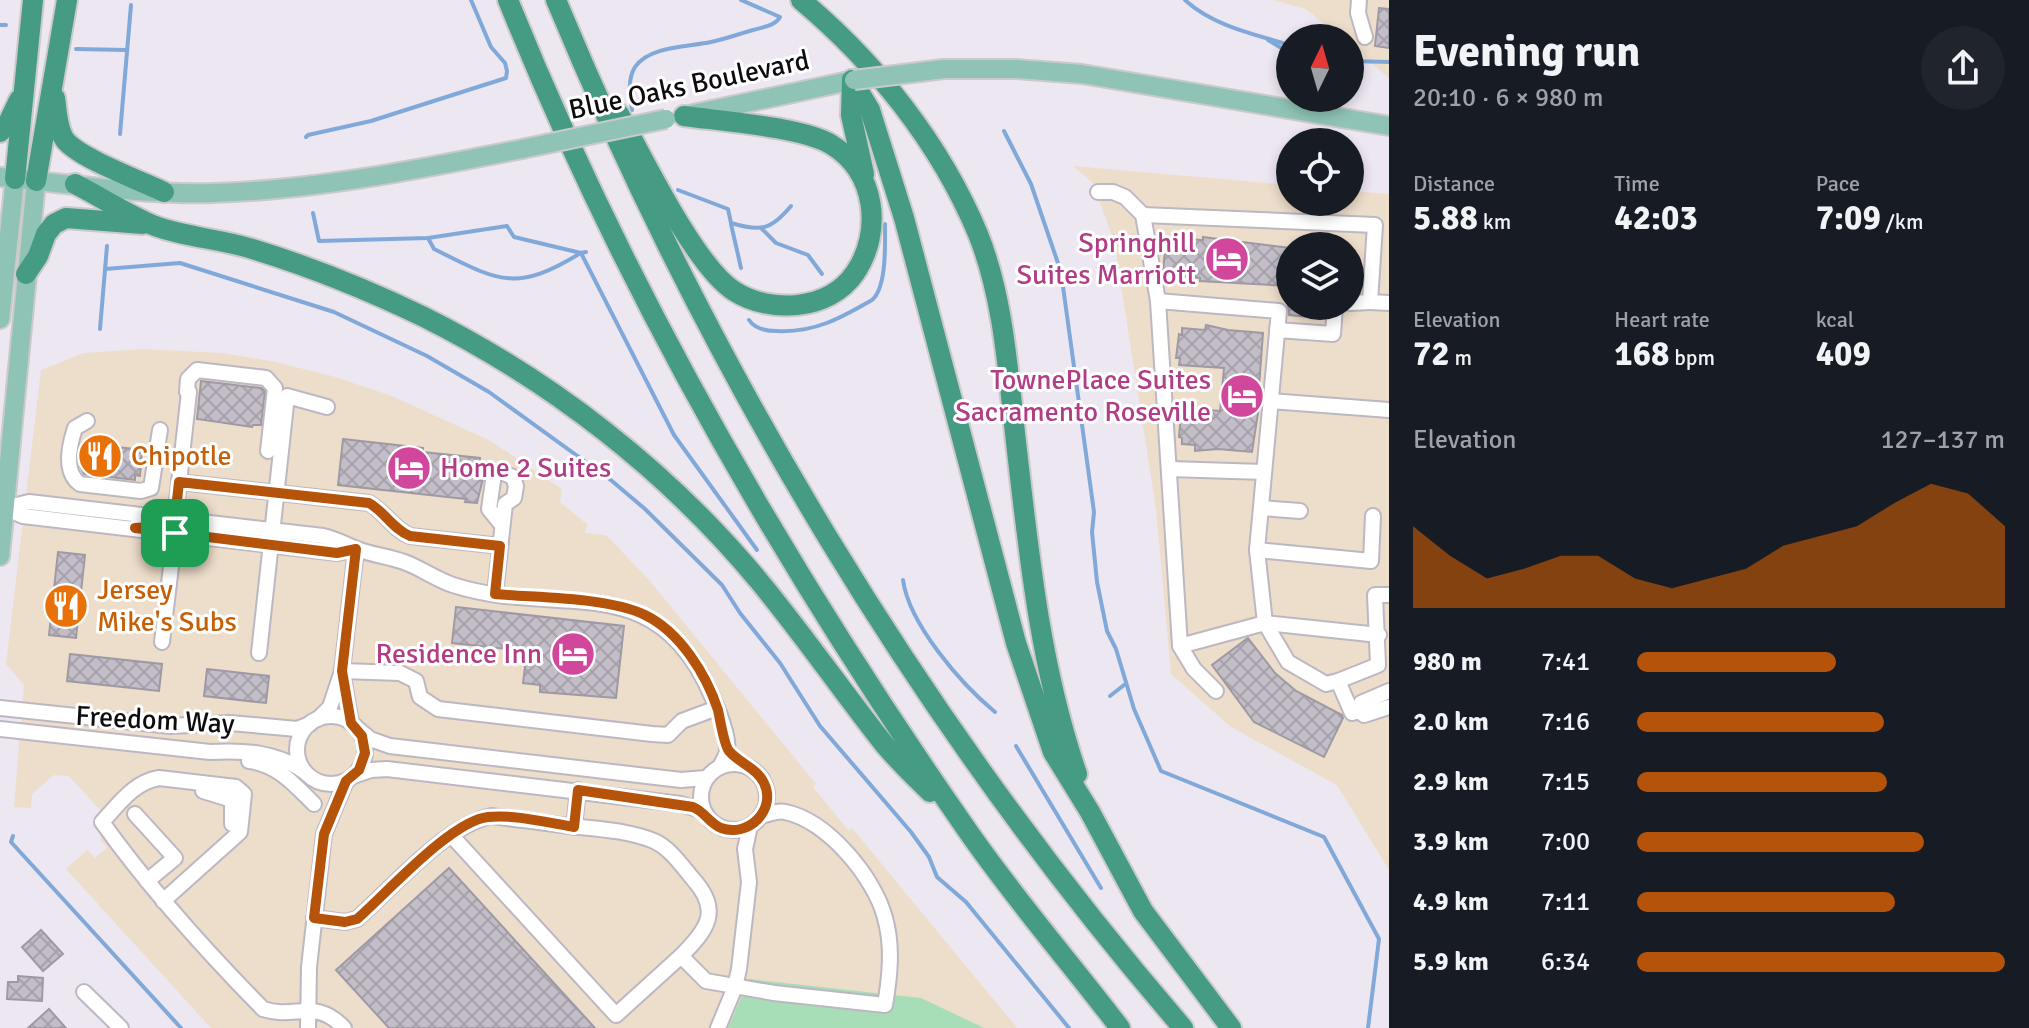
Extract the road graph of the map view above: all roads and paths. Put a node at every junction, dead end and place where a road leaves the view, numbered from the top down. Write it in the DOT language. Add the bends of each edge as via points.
graph roads {
  1 [pos="33,0"];
  2 [pos="67,0"];
  3 [pos="508,0"];
  4 [pos="801,0"];
  5 [pos="1359,0"];
  6 [pos="558,4"];
  7 [pos="1365,37"];
  8 [pos="853,80"];
  9 [pos="53,86"];
  10 [pos="23,89"];
  11 [pos="675,118"];
  12 [pos="1389,126"];
  13 [pos="0,132"];
  14 [pos="17,179"];
  15 [pos="75,184"];
  16 [pos="868,188"];
  17 [pos="164,192"];
  18 [pos="1098,192"];
  19 [pos="1143,215"];
  20 [pos="155,225"];
  21 [pos="1382,225"];
  22 [pos="26,274"];
  23 [pos="1158,301"];
  24 [pos="1364,302"];
  25 [pos="1370,302"];
  26 [pos="1389,303"];
  27 [pos="0,319"];
  28 [pos="1334,320"];
  29 [pos="1277,330"];
  30 [pos="1270,401"];
  31 [pos="327,407"];
  32 [pos="1389,410"];
  33 [pos="87,421"];
  34 [pos="160,430"];
  35 [pos="268,451"];
  36 [pos="1169,469"];
  37 [pos="1264,472"];
  38 [pos="179,482"];
  39 [pos="276,493"];
  40 [pos="5,508"];
  41 [pos="1261,508"];
  42 [pos="1300,511"];
  43 [pos="1373,516"];
  44 [pos="502,525"];
  45 [pos="175,526"];
  46 [pos="271,537"];
  47 [pos="500,546"];
  48 [pos="356,549"];
  49 [pos="1257,550"];
  50 [pos="0,556"];
  51 [pos="495,594"];
  52 [pos="1389,595"];
  53 [pos="1265,623"];
  54 [pos="1379,635"];
  55 [pos="162,642"];
  56 [pos="1180,646"];
  57 [pos="259,653"];
  58 [pos="342,671"];
  59 [pos="1338,681"];
  60 [pos="1216,691"];
  61 [pos="1389,691"];
  62 [pos="1389,707"];
  63 [pos="0,708"];
  64 [pos="717,708"];
  65 [pos="1359,711"];
  66 [pos="314,722"];
  67 [pos="354,726"];
  68 [pos="0,729"];
  69 [pos="728,750"];
  70 [pos="210,752"];
  71 [pos="745,766"];
  72 [pos="720,767"];
  73 [pos="309,775"];
  74 [pos="706,778"];
  75 [pos="350,779"];
  76 [pos="578,790"];
  77 [pos="767,791"];
  78 [pos="314,804"];
  79 [pos="703,811"];
  80 [pos="782,811"];
  81 [pos="1090,812"];
  82 [pos="135,814"];
  83 [pos="756,821"];
  84 [pos="574,827"];
  85 [pos="731,830"];
  86 [pos="967,830"];
  87 [pos="324,834"];
  88 [pos="451,835"];
  89 [pos="745,849"];
  90 [pos="175,858"];
  91 [pos="194,874"];
  92 [pos="147,881"];
  93 [pos="163,901"];
  94 [pos="314,918"];
  95 [pos="681,956"];
  96 [pos="735,987"];
  97 [pos="84,992"];
  98 [pos="308,1010"];
  99 [pos="121,1028"];
  100 [pos="308,1028"];
  101 [pos="344,1028"];
  102 [pos="718,1028"];
  103 [pos="1120,1028"];
  104 [pos="1183,1028"];
  105 [pos="1231,1028"];
  1 -- 10 [label="highway"];
  2 -- 9 [label="highway"];
  3 -- 86 [label="highway" via="592,191 734,466 861,673"];
  4 -- 81 [label="highway" via="856,51 911,117 941,160 978,235 1001,320 1041,639 1065,741"];
  5 -- 7 [label="street"];
  6 -- 16 [label="highway" via="678,219 732,290 754,302 780,306 810,304 833,292 853,275 865,254 872,229"];
  6 -- 104 [label="highway" via="685,280 840,556 972,758 1109,943"];
  8 -- 11 [label="main road, Blue Oaks Boulevard"];
  8 -- 12 [label="main road, Blue Oaks Boulevard, bridge" via="944,69 1082,74"];
  8 -- 16 [label="highway" via="851,115"];
  8 -- 81 [label="highway" via="870,110 904,218 1033,696 1053,752"];
  9 -- 14 [label="highway"];
  9 -- 17 [label="highway" via="65,141"];
  10 -- 13 [label="highway"];
  10 -- 14 [label="highway"];
  11 -- 16 [label="highway" via="809,134 833,145"];
  11 -- 17 [label="main road, Blue Oaks Boulevard, bridge" via="313,184"];
  14 -- 15 [label="main road, Blue Oaks Boulevard"];
  14 -- 22 [label="main road"];
  14 -- 27 [label="main road"];
  15 -- 17 [label="main road, Blue Oaks Boulevard"];
  15 -- 20 [label="highway"];
  18 -- 19 [label="street" via="1125,197"];
  19 -- 21 [label="street"];
  19 -- 23 [label="street"];
  20 -- 22 [label="highway" via="66,218 46,234"];
  20 -- 86 [label="highway" via="249,248 424,317 497,357 610,435 731,548 886,747"];
  21 -- 25 [label="street"];
  22 -- 40 [label="main road"];
  23 -- 29 [label="street" via="1279,311"];
  23 -- 36 [label="street"];
  24 -- 25 [label="street"];
  25 -- 26 [label="street"];
  28 -- 29 [label="street" via="1333,334"];
  29 -- 30 [label="street"];
  30 -- 32 [label="street"];
  30 -- 37 [label="street"];
  31 -- 39 [label="street" via="287,396"];
  33 -- 34 [label="street" via="75,428 69,468 75,481 95,486 151,488"];
  35 -- 38 [label="street" via="275,388 271,381 197,370 188,379"];
  36 -- 37 [label="street"];
  36 -- 56 [label="street"];
  37 -- 41 [label="street"];
  38 -- 39 [label="street"];
  38 -- 45 [label="street"];
  39 -- 46 [label="street"];
  39 -- 47 [label="street" via="369,503 410,536"];
  40 -- 45 [label="street" via="23,516 135,528"];
  40 -- 45 [label="street" via="29,502"];
  40 -- 50 [label="main road"];
  41 -- 42 [label="street"];
  41 -- 49 [label="street"];
  43 -- 49 [label="street" via="1371,561"];
  44 -- 47 [label="street"];
  45 -- 46 [label="street"];
  45 -- 55 [label="street"];
  46 -- 48 [label="street" via="341,540"];
  46 -- 57 [label="street"];
  47 -- 51 [label="street"];
  48 -- 51 [label="street" via="405,562 453,585"];
  48 -- 58 [label="street"];
  49 -- 53 [label="street"];
  51 -- 64 [label="street" via="603,604 644,615 668,632 694,662"];
  52 -- 54 [label="street" via="1375,595"];
  53 -- 54 [label="street"];
  53 -- 56 [label="street"];
  53 -- 59 [label="street" via="1288,662 1326,684"];
  54 -- 59 [label="street" via="1378,665"];
  56 -- 60 [label="street"];
  58 -- 64 [label="street" via="400,673 416,681 420,697 438,709 652,734 668,735 682,721"];
  58 -- 66 [label="street" via="330,707"];
  58 -- 67 [label="street"];
  59 -- 65 [label="street" via="1352,713"];
  61 -- 65 [label="street" via="1361,703"];
  62 -- 65 [label="street" via="1364,715"];
  63 -- 66 [label="street, Freedom Way" via="171,726 230,723 297,729"];
  64 -- 69 [label="street"];
  66 -- 67 [label="street" via="335,717"];
  66 -- 73 [label="street" via="298,747"];
  67 -- 74 [label="street" via="390,746 681,780"];
  67 -- 75 [label="street" via="365,753"];
  68 -- 70 [label="street, Freedom Way"];
  69 -- 71 [label="street"];
  69 -- 72 [label="street"];
  70 -- 73 [label="street, Freedom Way" via="272,755"];
  70 -- 78 [label="street" via="272,767"];
  71 -- 72 [label="street"];
  71 -- 77 [label="street" via="760,776"];
  72 -- 74 [label="street"];
  73 -- 75 [label="street" via="328,784"];
  73 -- 78 [label="street"];
  74 -- 79 [label="street" via="700,794"];
  75 -- 76 [label="street" via="387,769"];
  75 -- 87 [label="street"];
  76 -- 79 [label="street"];
  76 -- 84 [label="street"];
  77 -- 80 [label="street"];
  77 -- 83 [label="street"];
  78 -- 87 [label="street"];
  79 -- 85 [label="street" via="714,824"];
  80 -- 83 [label="street"];
  80 -- 96 [label="street" via="829,837 869,881 890,938 885,1005"];
  81 -- 105 [label="highway" via="1143,911"];
  82 -- 90 [label="street"];
  83 -- 85 [label="street"];
  83 -- 89 [label="street"];
  84 -- 88 [label="street" via="491,816"];
  84 -- 95 [label="street" via="656,842 700,887 710,909 708,922"];
  85 -- 89 [label="street"];
  86 -- 103 [label="highway"];
  87 -- 94 [label="street"];
  88 -- 94 [label="street" via="357,919"];
  88 -- 95 [label="street" via="616,1015"];
  89 -- 96 [label="street" via="749,882"];
  90 -- 91 [label="street"];
  90 -- 92 [label="street"];
  91 -- 92 [label="street" via="240,832 244,794 236,787 159,778 131,790 102,822"];
  91 -- 93 [label="street"];
  92 -- 93 [label="street"];
  93 -- 98 [label="street" via="263,1009"];
  94 -- 98 [label="street"];
  95 -- 96 [label="street" via="706,981"];
  96 -- 102 [label="street"];
  97 -- 99 [label="street"];
  98 -- 100 [label="street"];
  98 -- 101 [label="street" via="332,1015"];
}
